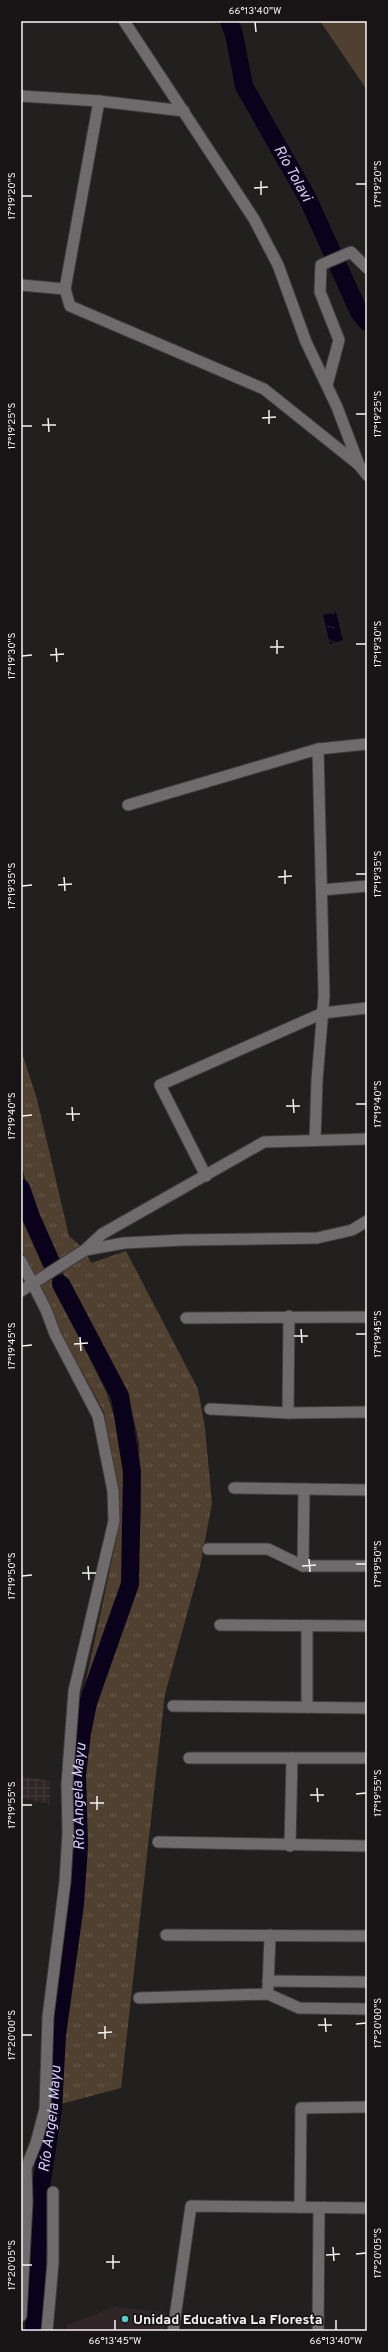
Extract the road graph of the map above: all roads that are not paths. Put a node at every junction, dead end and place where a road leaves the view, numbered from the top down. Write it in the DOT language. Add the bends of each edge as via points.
graph roads {
  1 [pos="124,21"];
  2 [pos="21,96"];
  3 [pos="100,101"];
  4 [pos="184,112"];
  5 [pos="367,268"];
  6 [pos="21,285"];
  7 [pos="65,289"];
  8 [pos="327,385"];
  9 [pos="359,465"];
  10 [pos="367,475"];
  11 [pos="367,744"];
  12 [pos="318,749"];
  13 [pos="128,805"];
  14 [pos="367,886"];
  15 [pos="322,890"];
  16 [pos="367,1008"];
  17 [pos="323,1013"];
  18 [pos="367,1139"];
  19 [pos="315,1140"];
  20 [pos="206,1176"];
  21 [pos="367,1221"];
  22 [pos="85,1250"];
  23 [pos="21,1261"];
  24 [pos="34,1285"];
  25 [pos="21,1292"];
  26 [pos="289,1316"];
  27 [pos="367,1317"];
  28 [pos="186,1318"];
  29 [pos="210,1409"];
  30 [pos="288,1412"];
  31 [pos="367,1412"];
  32 [pos="234,1488"];
  33 [pos="304,1489"];
  34 [pos="367,1490"];
  35 [pos="208,1549"];
  36 [pos="303,1566"];
  37 [pos="367,1566"];
  38 [pos="220,1626"];
  39 [pos="307,1626"];
  40 [pos="367,1626"];
  41 [pos="173,1706"];
  42 [pos="307,1707"];
  43 [pos="367,1708"];
  44 [pos="189,1758"];
  45 [pos="292,1758"];
  46 [pos="367,1758"];
  47 [pos="158,1842"];
  48 [pos="290,1846"];
  49 [pos="367,1846"];
  50 [pos="270,1935"];
  51 [pos="166,1936"];
  52 [pos="367,1936"];
  53 [pos="268,1981"];
  54 [pos="367,1982"];
  55 [pos="268,1994"];
  56 [pos="139,1998"];
  57 [pos="367,2010"];
  58 [pos="367,2107"];
  59 [pos="53,2192"];
  60 [pos="300,2207"];
  61 [pos="319,2208"];
  62 [pos="367,2208"];
  63 [pos="21,2316"];
  64 [pos="47,2331"];
  65 [pos="173,2331"];
  66 [pos="318,2331"];
  1 -- 4 [label="street"];
  2 -- 3 [label="street"];
  3 -- 4 [label="street"];
  3 -- 7 [label="street"];
  4 -- 8 [label="street" via="254,219 278,265 306,342"];
  5 -- 8 [label="street" via="351,252 321,265 320,292 339,340"];
  6 -- 7 [label="street"];
  7 -- 9 [label="street" via="70,306 264,389"];
  8 -- 9 [label="street"];
  9 -- 10 [label="street"];
  11 -- 12 [label="street"];
  12 -- 13 [label="street"];
  12 -- 15 [label="street"];
  14 -- 15 [label="street"];
  15 -- 17 [label="street"];
  16 -- 17 [label="street"];
  17 -- 19 [label="street"];
  17 -- 20 [label="street" via="160,1085"];
  18 -- 19 [label="street"];
  19 -- 20 [label="street" via="264,1142"];
  20 -- 22 [label="street" via="102,1234"];
  21 -- 22 [label="street" via="352,1230 317,1238 124,1243"];
  22 -- 24 [label="street"];
  23 -- 24 [label="street"];
  24 -- 25 [label="street"];
  24 -- 63 [label="street" via="55,1334 98,1416 112,1491 114,1521 74,1691 67,1784 65,1882 48,2017 45,2109 26,2168 27,2202"];
  26 -- 27 [label="street"];
  26 -- 28 [label="street"];
  26 -- 30 [label="street"];
  29 -- 30 [label="street"];
  30 -- 31 [label="street"];
  32 -- 33 [label="street"];
  33 -- 34 [label="street"];
  33 -- 36 [label="street"];
  35 -- 36 [label="street" via="268,1549"];
  36 -- 37 [label="street"];
  38 -- 39 [label="street"];
  39 -- 40 [label="street"];
  39 -- 42 [label="street"];
  41 -- 42 [label="street"];
  42 -- 43 [label="street"];
  44 -- 45 [label="street"];
  45 -- 46 [label="street"];
  45 -- 48 [label="street"];
  47 -- 48 [label="street"];
  48 -- 49 [label="street"];
  50 -- 51 [label="street"];
  50 -- 52 [label="street"];
  50 -- 53 [label="street"];
  53 -- 54 [label="street"];
  53 -- 55 [label="street"];
  55 -- 56 [label="street"];
  55 -- 57 [label="street" via="299,2008"];
  58 -- 60 [label="street" via="301,2108"];
  59 -- 64 [label="street" via="54,2263"];
  60 -- 61 [label="street"];
  60 -- 65 [label="street" via="191,2206"];
  61 -- 62 [label="street"];
  61 -- 66 [label="street"];
}
